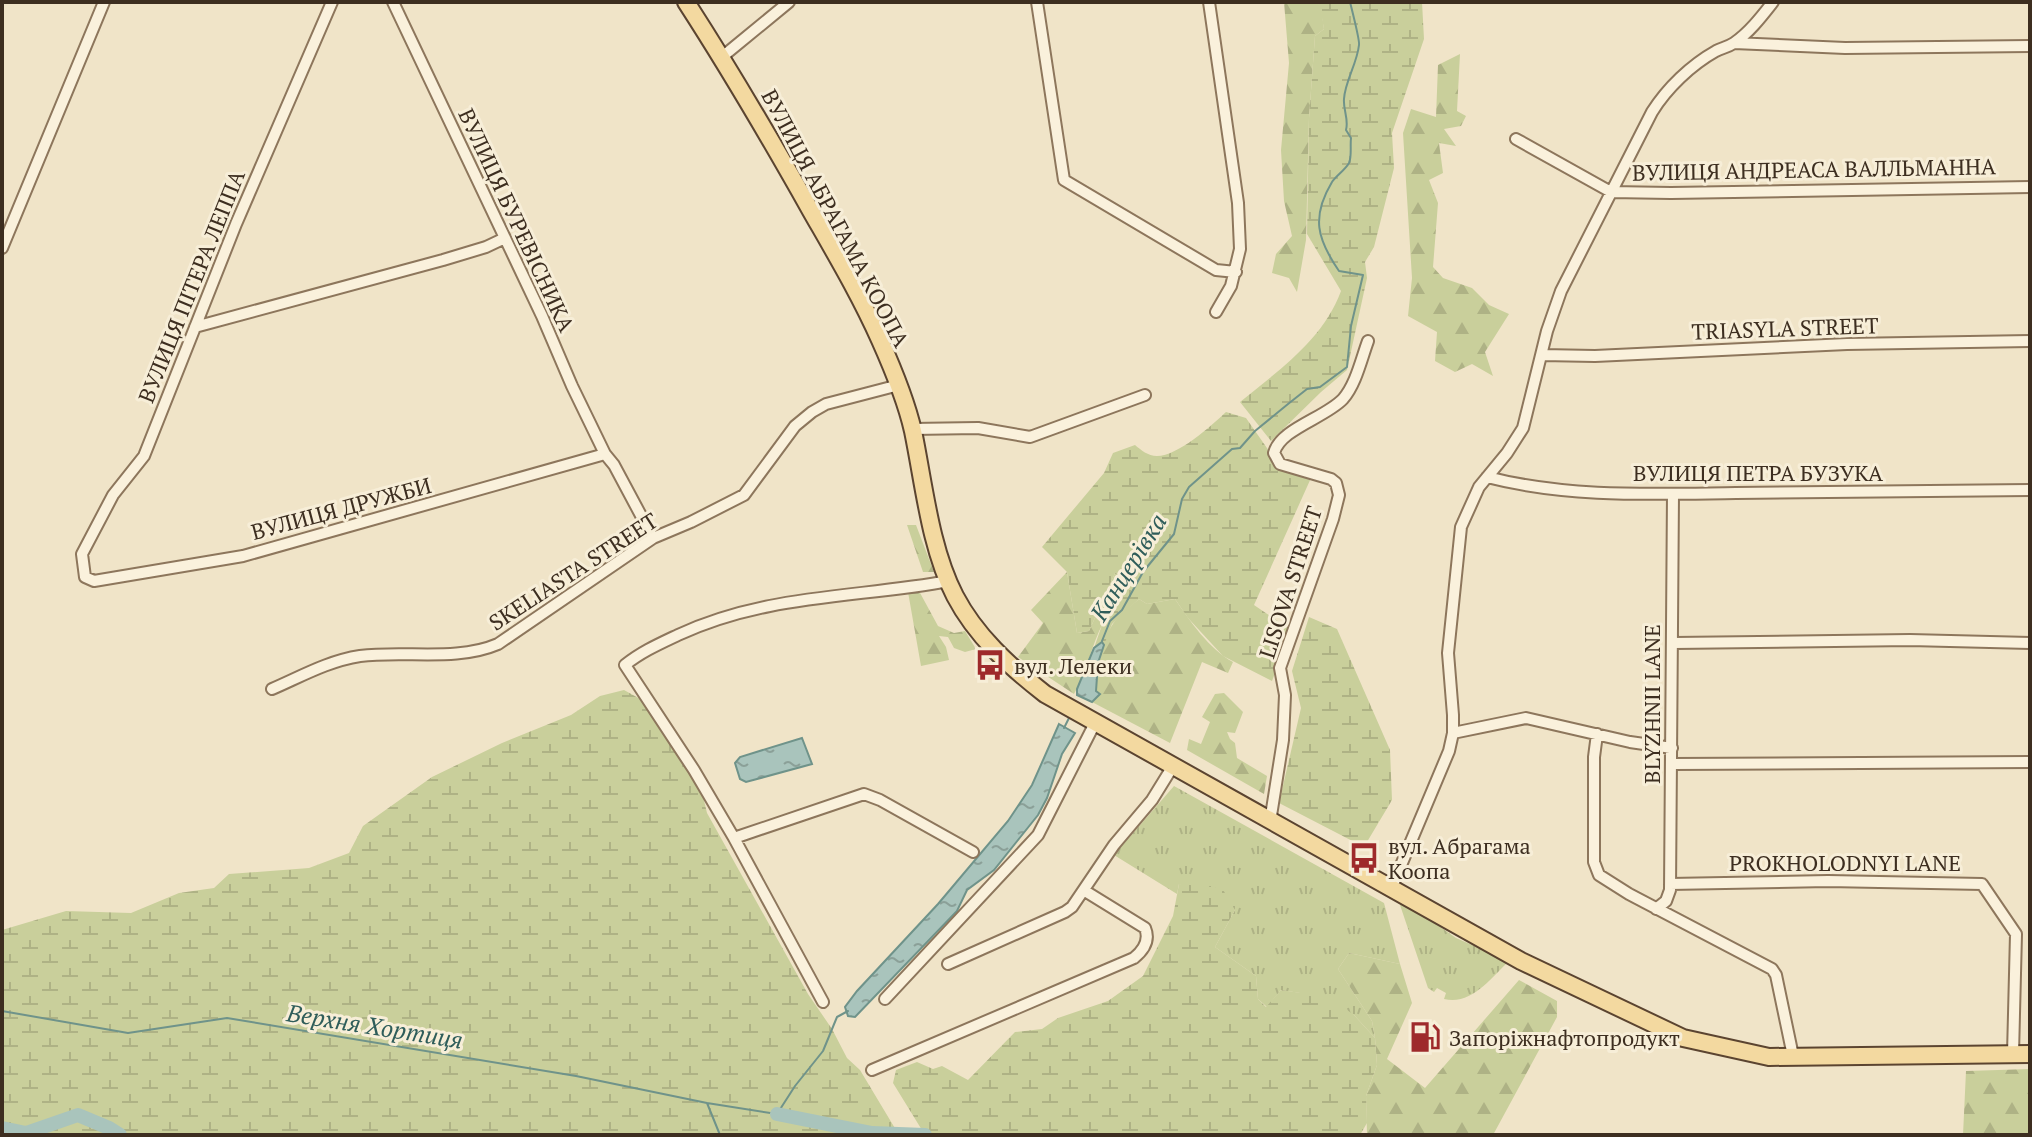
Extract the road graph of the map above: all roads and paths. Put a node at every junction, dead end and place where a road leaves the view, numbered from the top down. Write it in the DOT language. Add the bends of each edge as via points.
graph roads {
  1 [pos="104,2"];
  2 [pos="332,2"];
  3 [pos="393,2"];
  4 [pos="686,2"];
  5 [pos="789,2"];
  6 [pos="1037,2"];
  7 [pos="1209,2"];
  8 [pos="1773,2"];
  9 [pos="1734,43"];
  10 [pos="2030,46"];
  11 [pos="722,57"];
  12 [pos="1516,139"];
  13 [pos="2030,187"];
  14 [pos="1611,192"];
  15 [pos="505,238"];
  16 [pos="2,248"];
  17 [pos="1236,272"];
  18 [pos="1216,312"];
  19 [pos="195,327"];
  20 [pos="1368,341"];
  21 [pos="2030,341"];
  22 [pos="1542,355"];
  23 [pos="899,385"];
  24 [pos="1145,395"];
  25 [pos="912,429"];
  26 [pos="605,454"];
  27 [pos="1487,477"];
  28 [pos="2030,490"];
  29 [pos="1673,494"];
  30 [pos="653,538"];
  31 [pos="85,577"];
  32 [pos="949,581"];
  33 [pos="1674,643"];
  34 [pos="2030,643"];
  35 [pos="272,689"];
  36 [pos="1095,723"];
  37 [pos="1453,733"];
  38 [pos="1597,734"];
  39 [pos="1672,748"];
  40 [pos="2030,762"];
  41 [pos="1672,764"];
  42 [pos="1173,766"];
  43 [pos="1270,822"];
  44 [pos="734,838"];
  45 [pos="973,852"];
  46 [pos="1670,884"];
  47 [pos="1391,889"];
  48 [pos="1085,891"];
  49 [pos="1656,909"];
  50 [pos="948,964"];
  51 [pos="885,999"];
  52 [pos="823,1002"];
  53 [pos="2022,1054"];
  54 [pos="1793,1056"];
  55 [pos="872,1070"];
  1 -- 16 [label="street"];
  2 -- 19 [label="street, ВУЛИЦЯ ПІТЕРА ЛЕППА"];
  3 -- 15 [label="street, ВУЛИЦЯ БУРЕВІСНИКА"];
  4 -- 11 [label="main road, ВУЛИЦЯ АБРАГАМА КООПА"];
  5 -- 11 [label="street"];
  6 -- 17 [label="street" via="1064,180 1216,270"];
  7 -- 17 [label="street" via="1238,203"];
  8 -- 9 [label="street"];
  9 -- 10 [label="street"];
  9 -- 14 [label="street" via="1710,55 1662,96"];
  11 -- 23 [label="main road, ВУЛИЦЯ АБРАГАМА КООПА" via="851,282"];
  12 -- 14 [label="street, ВУЛИЦЯ АНДРЕАСА ВАЛЛЬМАННА"];
  13 -- 14 [label="street, ВУЛИЦЯ АНДРЕАСА ВАЛЛЬМАННА"];
  14 -- 22 [label="street" via="1566,279"];
  15 -- 19 [label="street" via="443,260"];
  15 -- 26 [label="street, ВУЛИЦЯ БУРЕВІСНИКА"];
  17 -- 18 [label="street"];
  19 -- 31 [label="street, ВУЛИЦЯ ПІТЕРА ЛЕППА" via="144,456 113,495 82,554"];
  20 -- 43 [label="street, LISOVA STREET" via="1341,402 1280,440 1274,453 1280,464 1331,479 1339,495 1281,661 1283,740"];
  21 -- 22 [label="street, TRIASYLA STREET"];
  22 -- 27 [label="street" via="1523,428"];
  23 -- 25 [label="main road, ВУЛИЦЯ АБРАГАМА КООПА"];
  23 -- 30 [label="street, SKELIASTA STREET" via="812,412 795,426 744,495"];
  24 -- 25 [label="street" via="1030,437 978,428"];
  25 -- 32 [label="main road, ВУЛИЦЯ АБРАГАМА КООПА"];
  26 -- 30 [label="street, ВУЛИЦЯ БУРЕВІСНИКА"];
  26 -- 31 [label="street, ВУЛИЦЯ ДРУЖБИ" via="243,556 94,581"];
  27 -- 29 [label="street, ВУЛИЦЯ ПЕТРА БУЗУКА" via="1554,491"];
  27 -- 37 [label="street" via="1461,527 1448,653"];
  28 -- 29 [label="street, ВУЛИЦЯ ПЕТРА БУЗУКА"];
  29 -- 33 [label="street, BLYZHNII LANE"];
  30 -- 35 [label="street, SKELIASTA STREET" via="489,648 339,660"];
  32 -- 36 [label="main road, ВУЛИЦЯ АБРАГАМА КООПА" via="974,627 1003,660 1045,694"];
  32 -- 44 [label="street" via="747,609 692,629 625,665"];
  33 -- 34 [label="street"];
  33 -- 39 [label="street, BLYZHNII LANE"];
  36 -- 42 [label="main road, ВУЛИЦЯ АБРАГАМА КООПА"];
  36 -- 51 [label="street" via="1038,835"];
  37 -- 38 [label="street" via="1526,718"];
  37 -- 47 [label="street"];
  38 -- 39 [label="street"];
  38 -- 49 [label="street" via="1596,868 1604,879"];
  39 -- 41 [label="street, BLYZHNII LANE"];
  40 -- 41 [label="street"];
  41 -- 46 [label="street, BLYZHNII LANE"];
  42 -- 43 [label="main road, ВУЛИЦЯ АБРАГАМА КООПА"];
  42 -- 48 [label="street"];
  43 -- 47 [label="main road, ВУЛИЦЯ АБРАГАМА КООПА"];
  44 -- 45 [label="street" via="864,794"];
  44 -- 52 [label="street"];
  46 -- 49 [label="street, BLYZHNII LANE" via="1669,896"];
  46 -- 53 [label="street, PROKHOLODNYI LANE" via="1982,884 2016,934"];
  47 -- 54 [label="main road, ВУЛИЦЯ АБРАГАМА КООПА" via="1661,1030 1729,1050"];
  48 -- 50 [label="street" via="1065,912"];
  48 -- 55 [label="street" via="1145,928 1144,947 1134,958"];
  49 -- 54 [label="street" via="1772,969"];
  53 -- 54 [label="main road, ВУЛИЦЯ АБРАГАМА КООПА"];
}
